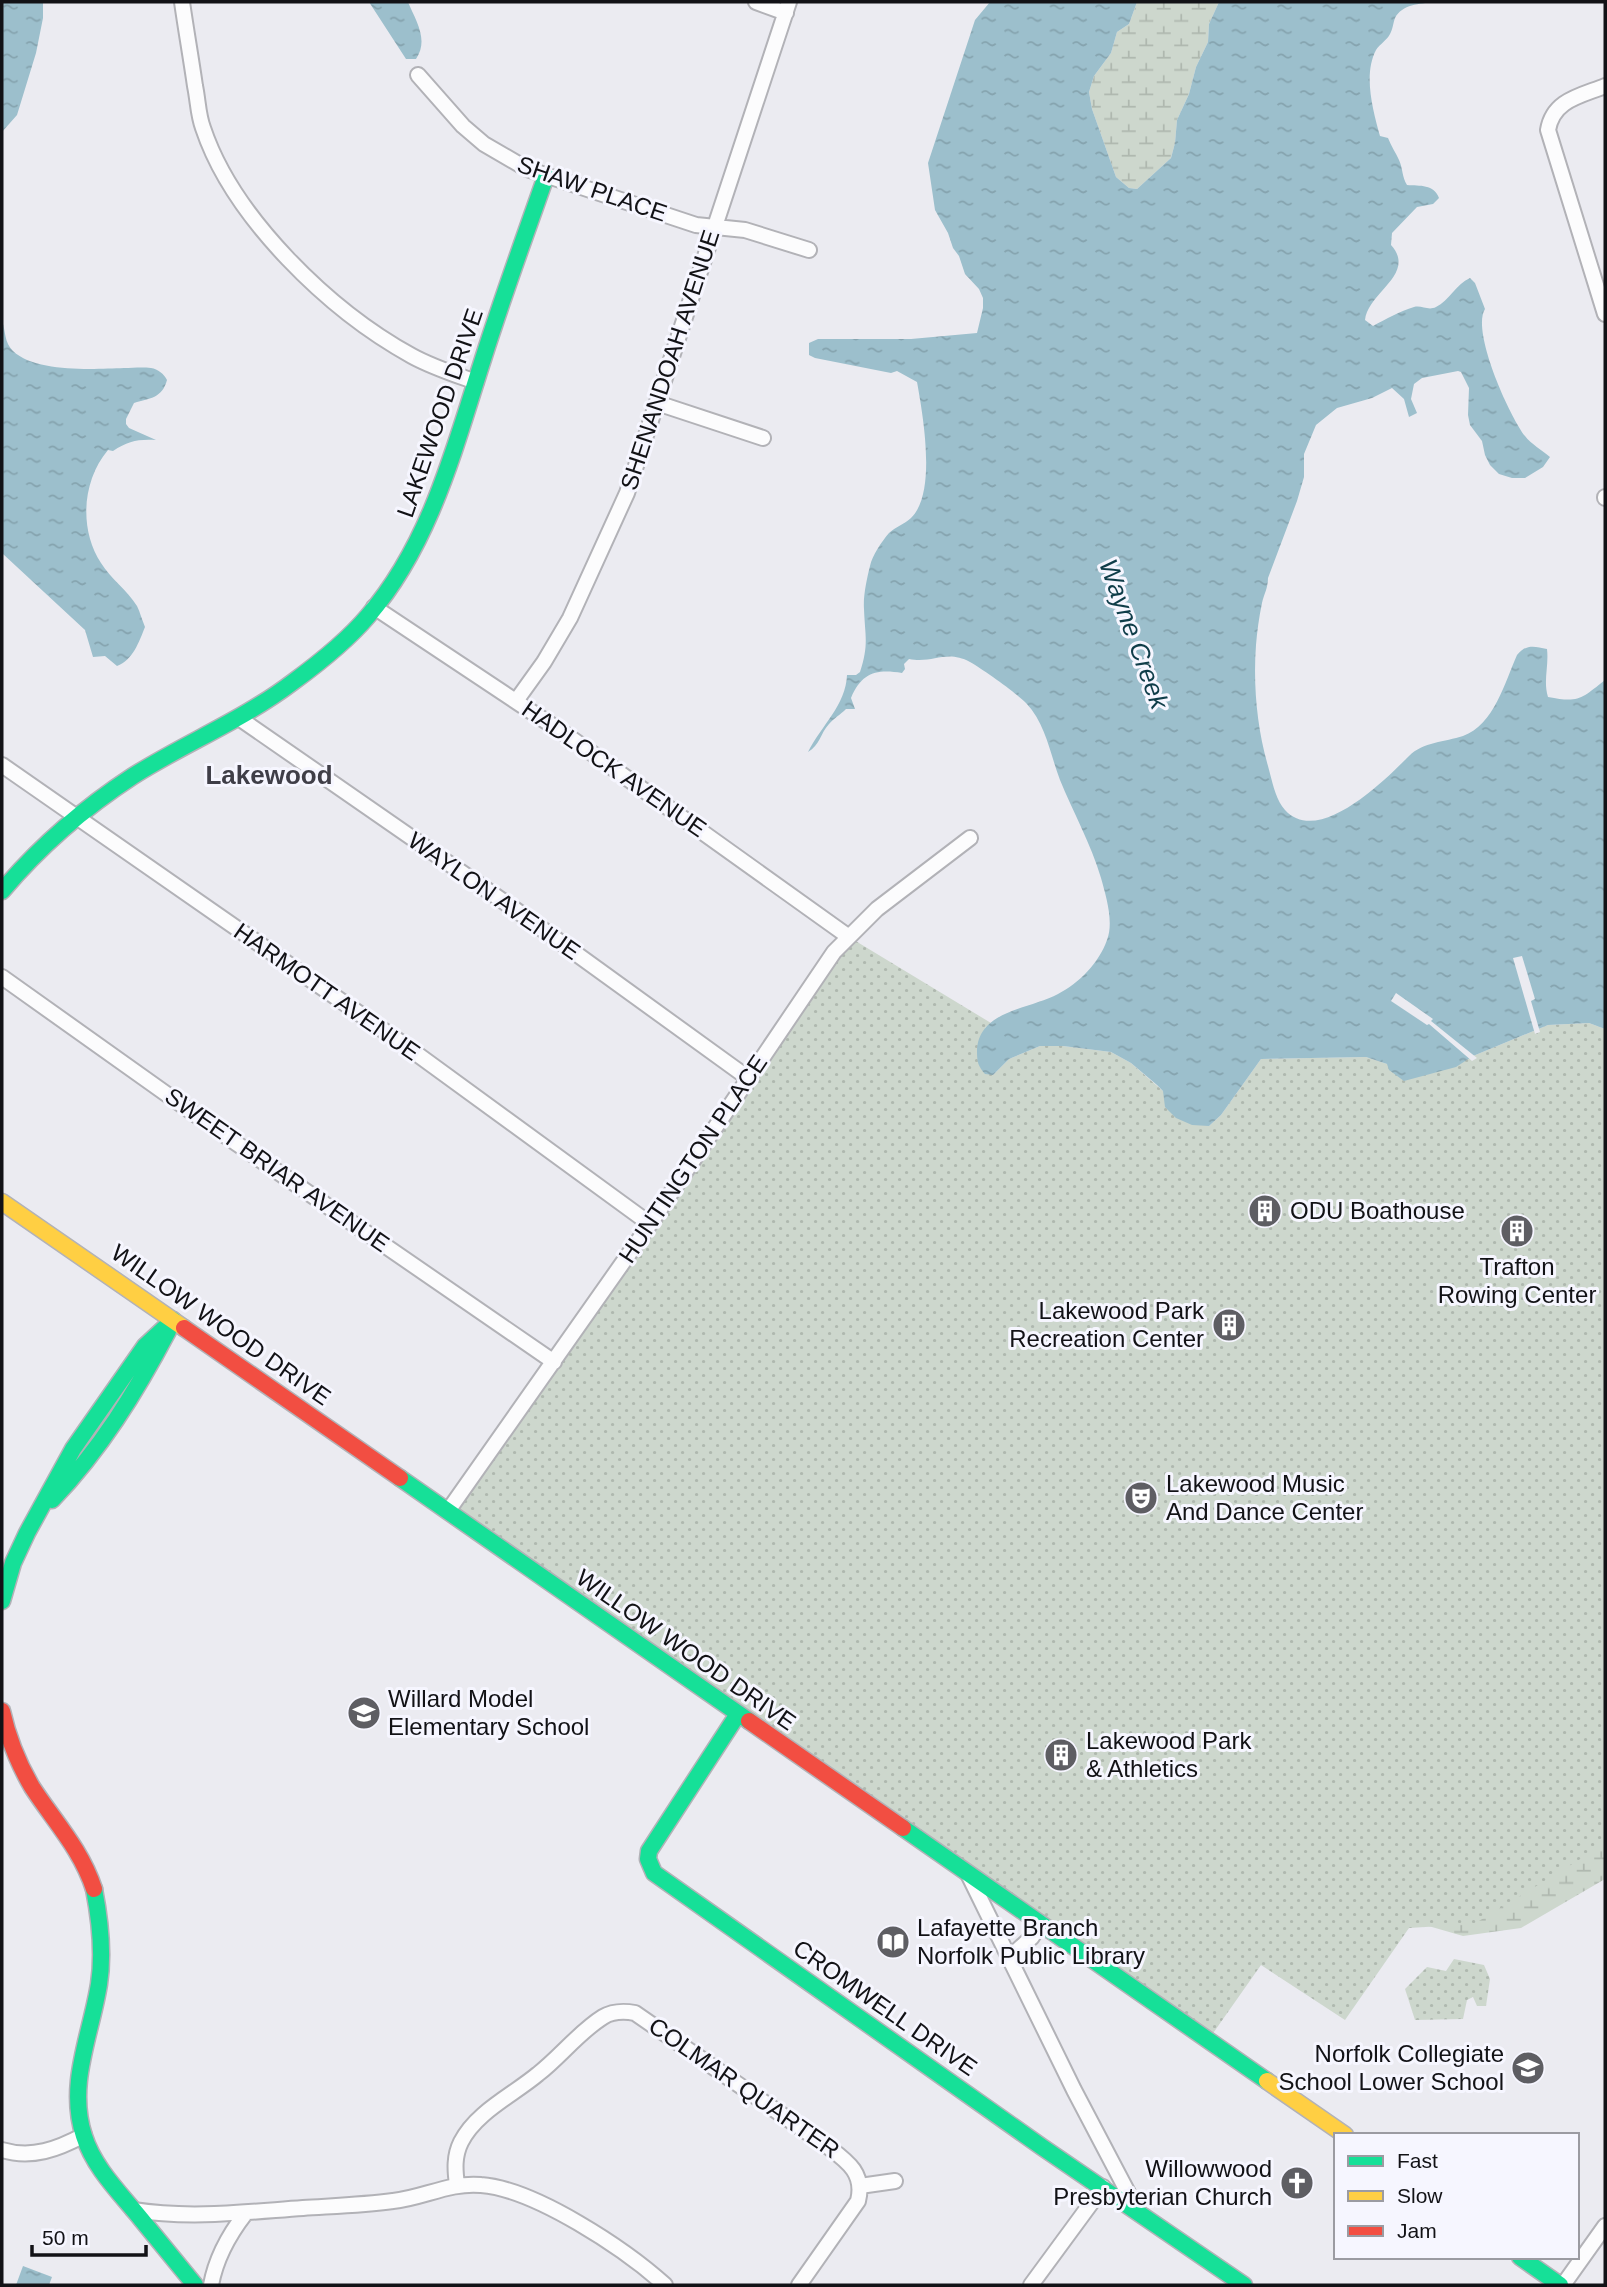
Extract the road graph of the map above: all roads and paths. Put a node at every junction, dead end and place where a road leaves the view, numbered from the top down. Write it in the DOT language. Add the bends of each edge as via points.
graph roads {
  1 [pos="182,2"];
  2 [pos="756,2"];
  3 [pos="788,7"];
  4 [pos="418,75"];
  5 [pos="1605,86"];
  6 [pos="546,176"];
  7 [pos="715,227"];
  8 [pos="809,250"];
  9 [pos="1605,314"];
  10 [pos="476,382"];
  11 [pos="657,403"];
  12 [pos="763,438"];
  13 [pos="374,607"];
  14 [pos="516,702"];
  15 [pos="239,718"];
  16 [pos="2,765"];
  17 [pos="78,816"];
  18 [pos="970,838"];
  19 [pos="2,891"];
  20 [pos="849,937"];
  21 [pos="2,977"];
  22 [pos="748,1078"];
  23 [pos="2,1202"];
  24 [pos="650,1224"];
  25 [pos="173,1320"];
  26 [pos="554,1362"];
  27 [pos="448,1511"];
  28 [pos="2,1601"];
  29 [pos="2,1711"];
  30 [pos="737,1714"];
  31 [pos="967,1872"];
  32 [pos="1041,1923"];
  33 [pos="1009,1958"];
  34 [pos="1342,2133"];
  35 [pos="84,2135"];
  36 [pos="2,2150"];
  37 [pos="895,2181"];
  38 [pos="457,2185"];
  39 [pos="860,2186"];
  40 [pos="1103,2187"];
  41 [pos="133,2210"];
  42 [pos="1136,2210"];
  43 [pos="245,2214"];
  44 [pos="1605,2225"];
  45 [pos="1523,2259"];
  46 [pos="195,2285"];
  47 [pos="211,2285"];
  48 [pos="665,2285"];
  49 [pos="799,2285"];
  50 [pos="1031,2285"];
  51 [pos="1244,2285"];
  52 [pos="1562,2285"];
  1 -- 10 [label="street" via="201,124 222,172 254,220 352,317 414,357"];
  2 -- 3 [label="street"];
  3 -- 7 [label="street, SHENANDOAH AVENUE"];
  4 -- 6 [label="street, SHAW PLACE" via="484,144"];
  5 -- 9 [label="street" via="1555,109 1549,137"];
  6 -- 7 [label="street, SHAW PLACE" via="696,225"];
  6 -- 10 [label="street, LAKEWOOD DRIVE"];
  7 -- 8 [label="street, SHAW PLACE" via="745,230"];
  7 -- 11 [label="street, SHENANDOAH AVENUE"];
  10 -- 13 [label="street, LAKEWOOD DRIVE" via="431,515"];
  11 -- 12 [label="street"];
  11 -- 14 [label="street, SHENANDOAH AVENUE" via="626,493 584,591"];
  13 -- 14 [label="street, HADLOCK AVENUE"];
  13 -- 15 [label="street, LAKEWOOD DRIVE" via="339,645"];
  14 -- 20 [label="street, HADLOCK AVENUE"];
  15 -- 17 [label="street, LAKEWOOD DRIVE" via="135,775"];
  15 -- 22 [label="street, WAYLON AVENUE"];
  16 -- 17 [label="street, HARMOTT AVENUE"];
  17 -- 19 [label="street, LAKEWOOD DRIVE"];
  17 -- 24 [label="street, HARMOTT AVENUE"];
  18 -- 20 [label="street, HUNTINGTON PLACE" via="877,909"];
  20 -- 22 [label="street, HUNTINGTON PLACE"];
  21 -- 26 [label="street, SWEET BRIAR AVENUE"];
  22 -- 24 [label="street, HUNTINGTON PLACE"];
  23 -- 25 [label="street, WILLOW WOOD DRIVE"];
  24 -- 26 [label="street, HUNTINGTON PLACE"];
  25 -- 27 [label="street, WILLOW WOOD DRIVE"];
  25 -- 28 [label="street" via="139,1386 77,1474 36,1517 13,1563"];
  26 -- 27 [label="street, HUNTINGTON PLACE"];
  27 -- 30 [label="street, WILLOW WOOD DRIVE"];
  29 -- 35 [label="street" via="23,1769 85,1865 98,1909 101,1969 78,2070 78,2111"];
  30 -- 31 [label="street, WILLOW WOOD DRIVE"];
  30 -- 40 [label="street, CROMWELL DRIVE" via="649,1851 650,1867"];
  31 -- 32 [label="street, WILLOW WOOD DRIVE"];
  31 -- 33 [label="street"];
  32 -- 33 [label="street"];
  32 -- 34 [label="street, WILLOW WOOD DRIVE"];
  33 -- 42 [label="street"];
  35 -- 36 [label="street" via="47,2151"];
  35 -- 41 [label="street" via="101,2170"];
  37 -- 39 [label="street"];
  38 -- 39 [label="street, COLMAR QUARTER" via="456,2156 469,2130 602,2017 623,2011 646,2018 827,2146 851,2164"];
  38 -- 43 [label="street" via="398,2201"];
  38 -- 48 [label="street" via="481,2185 526,2196 598,2236"];
  39 -- 49 [label="street" via="858,2201"];
  40 -- 42 [label="street, CROMWELL DRIVE"];
  40 -- 50 [label="street"];
  41 -- 43 [label="street" via="193,2216"];
  41 -- 46 [label="street"];
  42 -- 51 [label="street, CROMWELL DRIVE"];
  43 -- 47 [label="street" via="230,2233"];
  44 -- 52 [label="street"];
  45 -- 52 [label="street"];
}
